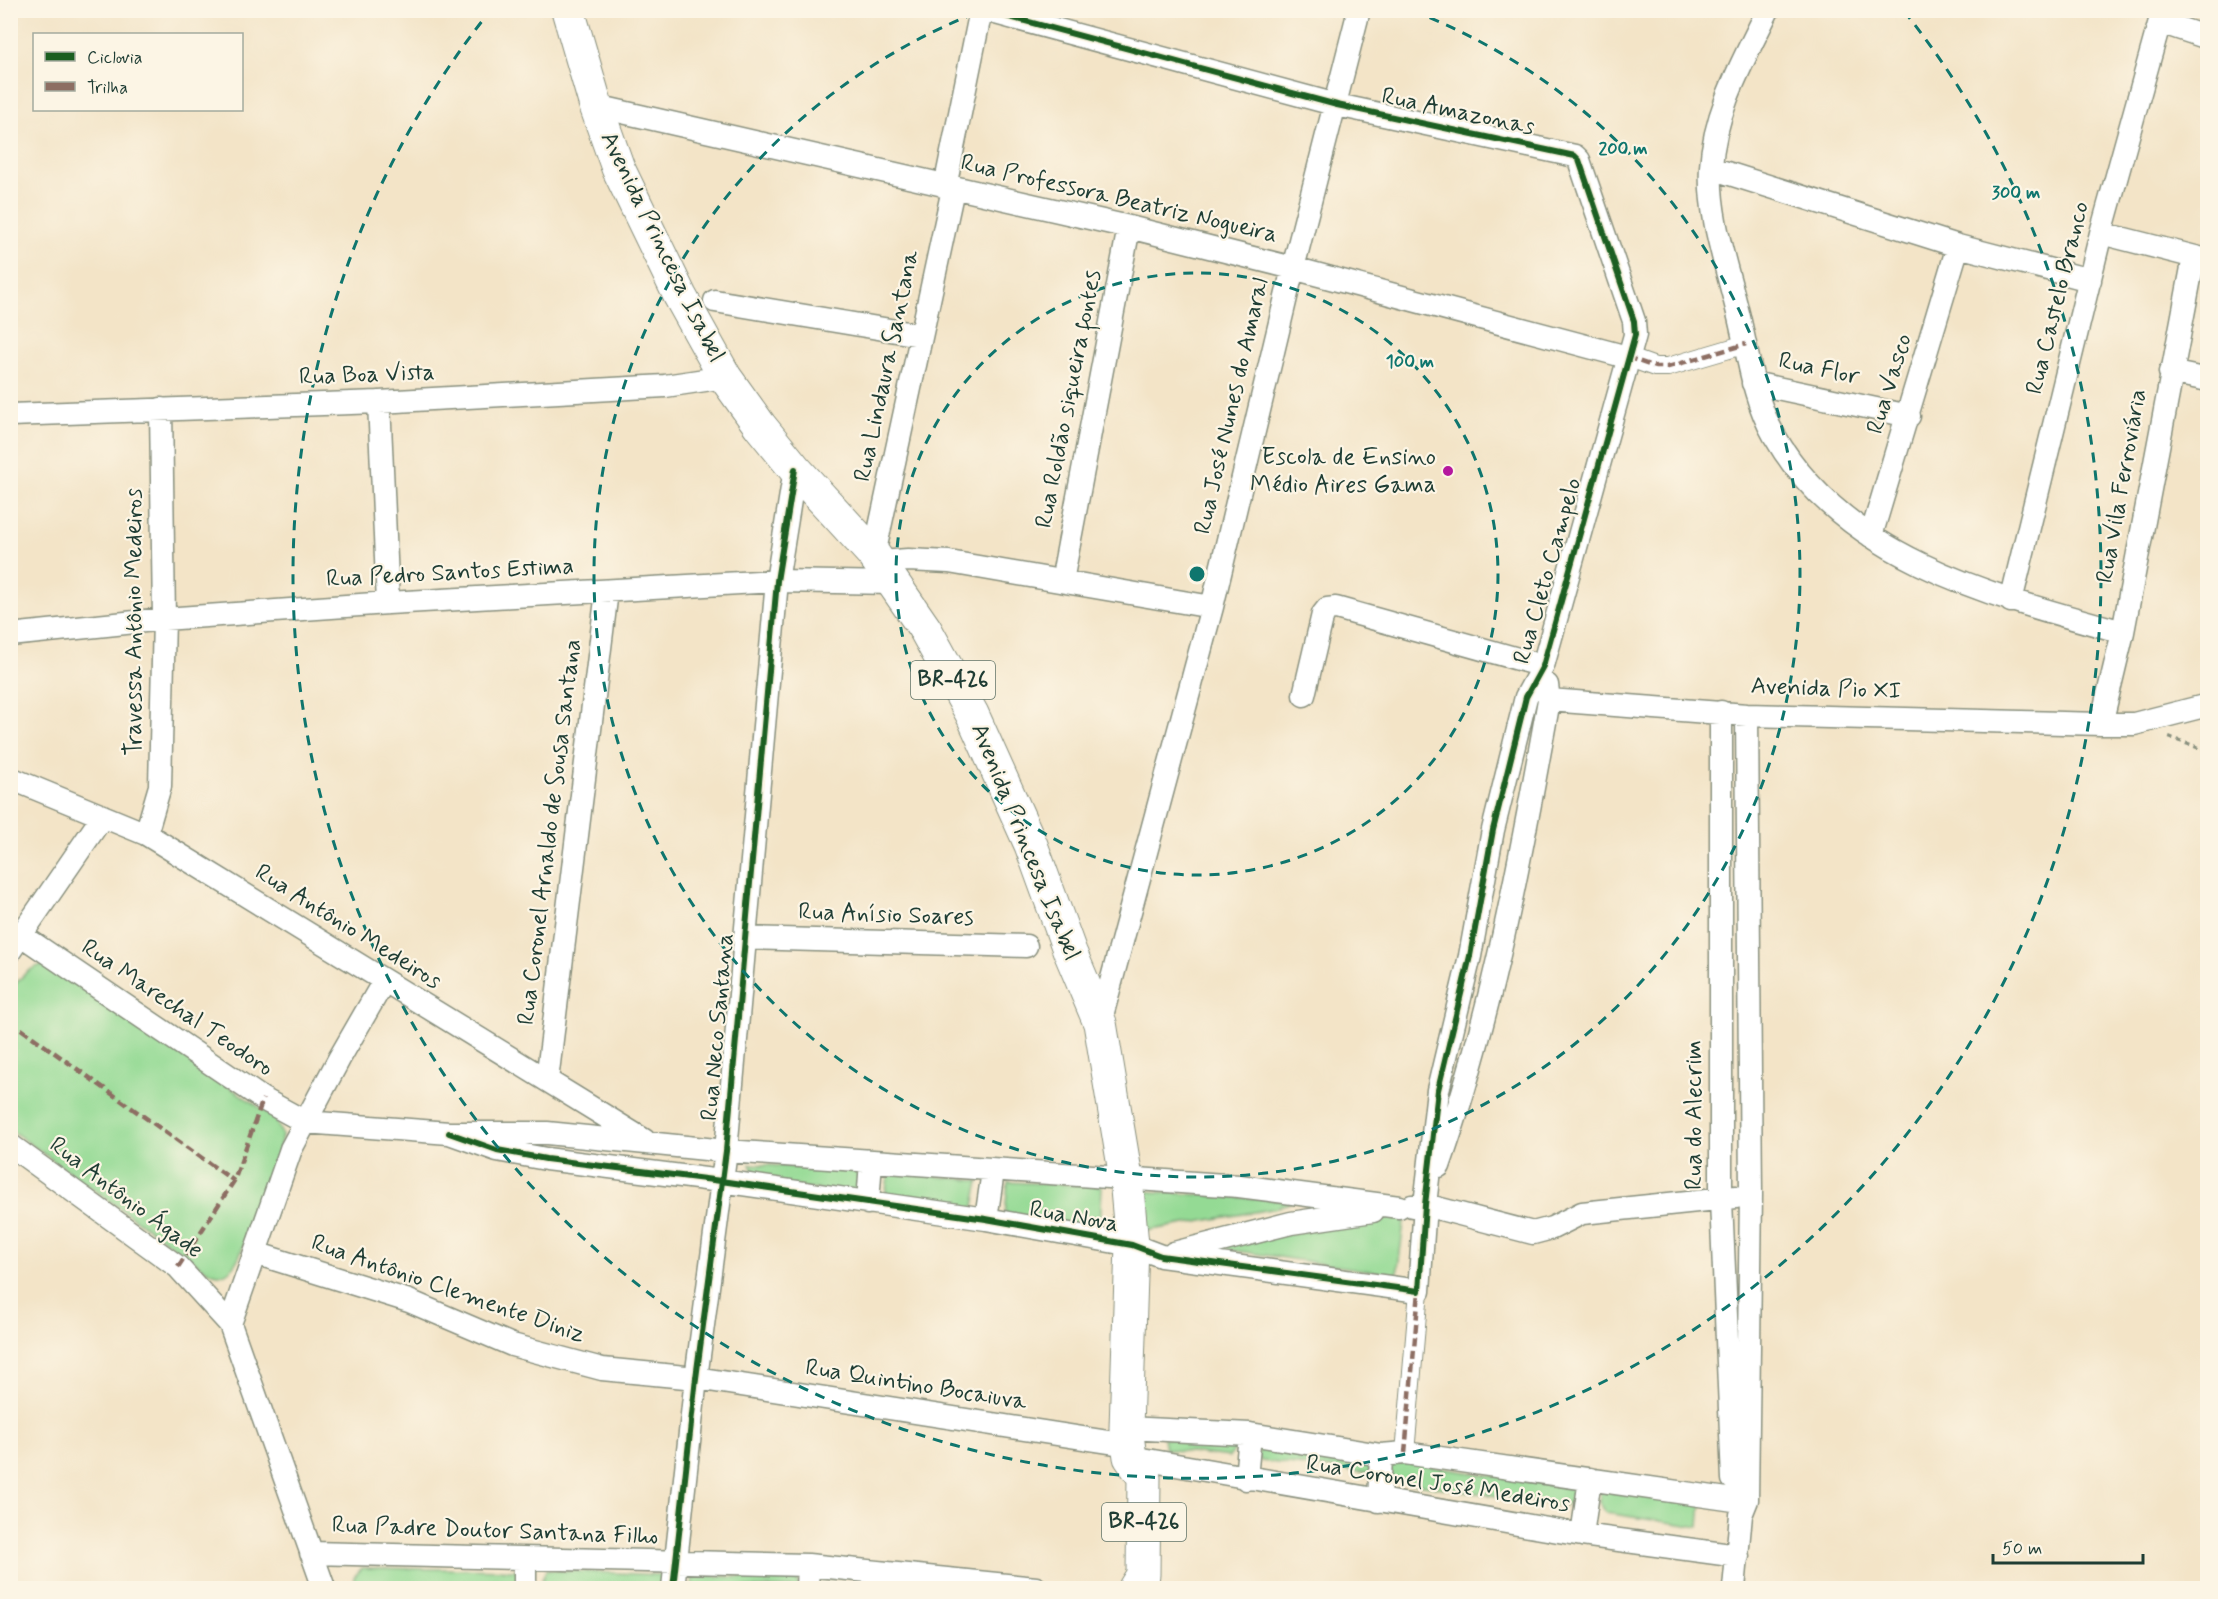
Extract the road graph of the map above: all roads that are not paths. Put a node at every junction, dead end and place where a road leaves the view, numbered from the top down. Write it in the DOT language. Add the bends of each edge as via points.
graph roads {
  1 [pos="568,10"];
  2 [pos="982,10"];
  3 [pos="1359,10"];
  4 [pos="1768,10"];
  5 [pos="2162,16"];
  6 [pos="2208,38"];
  7 [pos="1337,105"];
  8 [pos="596,106"];
  9 [pos="1572,155"];
  10 [pos="1711,168"];
  11 [pos="949,188"];
  12 [pos="1129,227"];
  13 [pos="2101,233"];
  14 [pos="1958,246"];
  15 [pos="2201,259"];
  16 [pos="1293,268"];
  17 [pos="2090,280"];
  18 [pos="715,302"];
  19 [pos="920,335"];
  20 [pos="1746,344"];
  21 [pos="1627,357"];
  22 [pos="2170,372"];
  23 [pos="725,377"];
  24 [pos="2208,380"];
  25 [pos="1753,383"];
  26 [pos="379,402"];
  27 [pos="161,409"];
  28 [pos="10,415"];
  29 [pos="1909,416"];
  30 [pos="795,469"];
  31 [pos="1871,536"];
  32 [pos="883,567"];
  33 [pos="777,581"];
  34 [pos="1062,581"];
  35 [pos="607,591"];
  36 [pos="2011,601"];
  37 [pos="388,603"];
  38 [pos="1212,607"];
  39 [pos="164,619"];
  40 [pos="2123,632"];
  41 [pos="10,635"];
  42 [pos="1543,666"];
  43 [pos="1304,694"];
  44 [pos="1549,700"];
  45 [pos="2208,705"];
  46 [pos="1721,712"];
  47 [pos="1747,715"];
  48 [pos="2102,724"];
  49 [pos="10,778"];
  50 [pos="104,816"];
  51 [pos="146,834"];
  52 [pos="1749,921"];
  53 [pos="1720,924"];
  54 [pos="744,938"];
  55 [pos="16,943"];
  56 [pos="1026,946"];
  57 [pos="384,981"];
  58 [pos="1100,1023"];
  59 [pos="547,1080"];
  60 [pos="305,1122"];
  61 [pos="449,1133"];
  62 [pos="547,1133"];
  63 [pos="601,1138"];
  64 [pos="648,1142"];
  65 [pos="10,1145"];
  66 [pos="726,1150"];
  67 [pos="546,1159"];
  68 [pos="871,1161"];
  69 [pos="599,1166"];
  70 [pos="993,1171"];
  71 [pos="1126,1178"];
  72 [pos="722,1181"];
  73 [pos="1750,1194"];
  74 [pos="1721,1200"];
  75 [pos="868,1203"];
  76 [pos="1425,1205"];
  77 [pos="1399,1207"];
  78 [pos="986,1219"];
  79 [pos="1146,1251"];
  80 [pos="255,1253"];
  81 [pos="1419,1291"];
  82 [pos="230,1324"];
  83 [pos="696,1378"];
  84 [pos="1250,1434"];
  85 [pos="1128,1443"];
  86 [pos="1405,1453"];
  87 [pos="1381,1455"];
  88 [pos="1246,1479"];
  89 [pos="1590,1479"];
  90 [pos="1379,1501"];
  91 [pos="1737,1507"];
  92 [pos="1582,1535"];
  93 [pos="311,1553"];
  94 [pos="1738,1556"];
  95 [pos="525,1559"];
  96 [pos="674,1563"];
  97 [pos="807,1565"];
  98 [pos="324,1588"];
  99 [pos="525,1588"];
  100 [pos="673,1588"];
  101 [pos="807,1588"];
  102 [pos="1024,1588"];
  103 [pos="1127,1588"];
  104 [pos="1135,1588"];
  105 [pos="1734,1588"];
  1 -- 8 [label="main road, Avenida Princesa Isabel / BR-426"];
  2 -- 7 [label="street, Rua Amazonas"];
  2 -- 11 [label="street, Rua Lindaura Santana"];
  3 -- 7 [label="street, Rua José Nunes do Amaral"];
  4 -- 10 [label="street" via="1728,93 1716,132"];
  5 -- 6 [label="street"];
  5 -- 13 [label="street, Rua Castelo Branco"];
  7 -- 9 [label="street, Rua Amazonas"];
  7 -- 16 [label="street, Rua José Nunes do Amaral"];
  8 -- 11 [label="street, Rua Professora Beatriz Nogueira"];
  8 -- 23 [label="main road, Avenida Princesa Isabel / BR-426" via="623,179"];
  9 -- 21 [label="street, Rua Cleto Campelo" via="1579,160 1634,321 1635,335"];
  10 -- 14 [label="street"];
  10 -- 20 [label="street" via="1713,210"];
  11 -- 12 [label="street, Rua Professora Beatriz Nogueira"];
  11 -- 19 [label="street, Rua Lindaura Santana"];
  12 -- 16 [label="street, Rua Professora Beatriz Nogueira"];
  12 -- 34 [label="street, Rua Roldão siqueira fontes"];
  13 -- 15 [label="street"];
  13 -- 17 [label="street, Rua Castelo Branco"];
  14 -- 17 [label="street"];
  14 -- 29 [label="street, Rua Vasco"];
  15 -- 22 [label="street, Rua Vila Ferroviária"];
  16 -- 21 [label="street, Rua Professora Beatriz Nogueira"];
  16 -- 38 [label="street, Rua José Nunes do Amaral"];
  17 -- 36 [label="street, Rua Castelo Branco"];
  18 -- 19 [label="street"];
  19 -- 32 [label="street, Rua Lindaura Santana"];
  20 -- 21 [label="street" via="1668,367 1654,367"];
  20 -- 25 [label="street"];
  21 -- 42 [label="street, Rua Cleto Campelo"];
  22 -- 24 [label="street"];
  22 -- 40 [label="street, Rua Vila Ferroviária"];
  23 -- 26 [label="street, Rua Boa Vista" via="665,386"];
  23 -- 30 [label="main road, Avenida Princesa Isabel / BR-426"];
  25 -- 29 [label="street, Rua Flor"];
  25 -- 31 [label="street" via="1773,433 1801,477 1832,508"];
  26 -- 27 [label="street, Rua Boa Vista"];
  26 -- 37 [label="street"];
  27 -- 28 [label="street, Rua Boa Vista"];
  27 -- 39 [label="street, Travessa Antônio Medeiros"];
  29 -- 31 [label="street, Rua Vasco"];
  30 -- 32 [label="main road, Avenida Princesa Isabel / BR-426"];
  30 -- 33 [label="street, Rua Neco Santana"];
  31 -- 36 [label="street" via="1963,583"];
  32 -- 33 [label="street, Rua Pedro Santos Estima"];
  32 -- 34 [label="street, Rua Pedro Santos Estima" via="908,560 949,562"];
  32 -- 58 [label="main road, Avenida Princesa Isabel / BR-426" via="925,629 972,714 1031,845"];
  33 -- 35 [label="street, Rua Pedro Santos Estima"];
  33 -- 54 [label="street, Rua Neco Santana"];
  34 -- 38 [label="street, Rua Pedro Santos Estima"];
  35 -- 37 [label="street, Rua Pedro Santos Estima"];
  35 -- 59 [label="street, Rua Coronel Arnaldo de Sousa Santana"];
  36 -- 40 [label="street"];
  37 -- 39 [label="street, Rua Pedro Santos Estima"];
  38 -- 58 [label="street, Rua José Nunes do Amaral"];
  39 -- 41 [label="street, Rua Pedro Santos Estima"];
  39 -- 51 [label="street, Travessa Antônio Medeiros" via="160,786"];
  40 -- 48 [label="street, Rua Vila Ferroviária"];
  42 -- 43 [label="street" via="1336,608 1327,609"];
  42 -- 44 [label="street, Rua Cleto Campelo"];
  42 -- 76 [label="street, Rua Cleto Campelo" via="1526,697 1493,830 1470,956 1438,1090"];
  44 -- 46 [label="street, Avenida Pio XI"];
  44 -- 76 [label="street, Rua Cleto Campelo" via="1521,858 1465,1093"];
  45 -- 48 [label="street, Avenida Pio XI" via="2134,724"];
  46 -- 47 [label="street, Avenida Pio XI"];
  46 -- 53 [label="street, Rua do Alecrim"];
  47 -- 48 [label="street, Avenida Pio XI"];
  47 -- 52 [label="street, Rua do Alecrim"];
  49 -- 50 [label="street, Rua Antônio Medeiros"];
  50 -- 51 [label="street, Rua Antônio Medeiros"];
  50 -- 55 [label="street"];
  51 -- 57 [label="street, Rua Antônio Medeiros"];
  52 -- 53 [label="street"];
  52 -- 73 [label="street, Rua do Alecrim"];
  53 -- 74 [label="street, Rua do Alecrim"];
  54 -- 56 [label="street, Rua Anísio Soares"];
  54 -- 66 [label="street, Rua Neco Santana"];
  55 -- 60 [label="street, Rua Marechal Teodoro"];
  57 -- 59 [label="street, Rua Antônio Medeiros"];
  57 -- 60 [label="street"];
  58 -- 71 [label="main road, Avenida Princesa Isabel / BR-426"];
  59 -- 64 [label="street, Rua Antônio Medeiros"];
  60 -- 61 [label="street"];
  60 -- 80 [label="street" via="291,1149"];
  61 -- 62 [label="street, Rua Nova"];
  61 -- 67 [label="street, Rua Nova" via="497,1150"];
  62 -- 63 [label="street, Rua Nova"];
  62 -- 67 [label="street"];
  63 -- 64 [label="street, Rua Nova"];
  63 -- 69 [label="street"];
  64 -- 66 [label="street, Rua Nova"];
  65 -- 82 [label="street, Rua Antônio Ágade" via="178,1267"];
  66 -- 68 [label="street, Rua Nova"];
  66 -- 72 [label="street, Rua Neco Santana"];
  67 -- 69 [label="street, Rua Nova"];
  68 -- 70 [label="street, Rua Nova"];
  68 -- 75 [label="street"];
  69 -- 72 [label="street, Rua Nova"];
  70 -- 71 [label="street, Rua Nova"];
  70 -- 78 [label="street"];
  71 -- 77 [label="street, Rua Nova" via="1239,1186"];
  71 -- 79 [label="main road, Avenida Princesa Isabel / BR-426"];
  72 -- 75 [label="street, Rua Nova"];
  72 -- 83 [label="street, Rua Neco Santana"];
  73 -- 74 [label="street, Rua Nova"];
  73 -- 91 [label="street, Rua do Alecrim" via="1747,1500"];
  74 -- 76 [label="street, Rua Nova" via="1582,1213 1533,1233"];
  74 -- 91 [label="street, Rua do Alecrim"];
  75 -- 78 [label="street, Rua Nova"];
  76 -- 77 [label="street, Rua Nova"];
  76 -- 81 [label="street, Rua Cleto Campelo"];
  77 -- 79 [label="street, Rua Nova"];
  78 -- 79 [label="street, Rua Nova"];
  79 -- 81 [label="street, Rua Nova"];
  79 -- 85 [label="main road, Avenida Princesa Isabel / BR-426"];
  80 -- 82 [label="street"];
  80 -- 83 [label="street, Rua Antônio Clemente Diniz" via="409,1301 512,1345 602,1369"];
  81 -- 86 [label="street, Rua Cleto Campelo"];
  82 -- 93 [label="street"];
  83 -- 85 [label="street, Rua Quintino Bocaiuva"];
  83 -- 96 [label="street, Rua Neco Santana"];
  84 -- 85 [label="street, Rua Coronel José Medeiros"];
  84 -- 87 [label="street, Rua Coronel José Medeiros"];
  84 -- 88 [label="street"];
  85 -- 88 [label="street, Rua Coronel José Medeiros"];
  85 -- 103 [label="main road, Avenida Princesa Isabel / BR-426" via="1123,1476 1122,1573"];
  85 -- 104 [label="main road, BR-426" via="1144,1477 1143,1575"];
  86 -- 87 [label="street, Rua Coronel José Medeiros"];
  86 -- 89 [label="street, Rua Coronel José Medeiros"];
  87 -- 90 [label="street"];
  88 -- 90 [label="street, Rua Coronel José Medeiros"];
  89 -- 91 [label="street, Rua Coronel José Medeiros"];
  89 -- 92 [label="street"];
  90 -- 92 [label="street, Rua Coronel José Medeiros"];
  91 -- 94 [label="street, Rua do Alecrim"];
  92 -- 94 [label="street, Rua Coronel José Medeiros"];
  93 -- 95 [label="street, Rua Padre Doutor Santana Filho"];
  93 -- 98 [label="street"];
  94 -- 105 [label="street, Rua do Alecrim"];
  95 -- 96 [label="street, Rua Padre Doutor Santana Filho"];
  95 -- 99 [label="street"];
  96 -- 97 [label="street, Rua Padre Doutor Santana Filho"];
  96 -- 100 [label="street, Rua Neco Santana"];
  97 -- 101 [label="street"];
  97 -- 102 [label="street, Rua Padre Doutor Santana Filho"];
}
